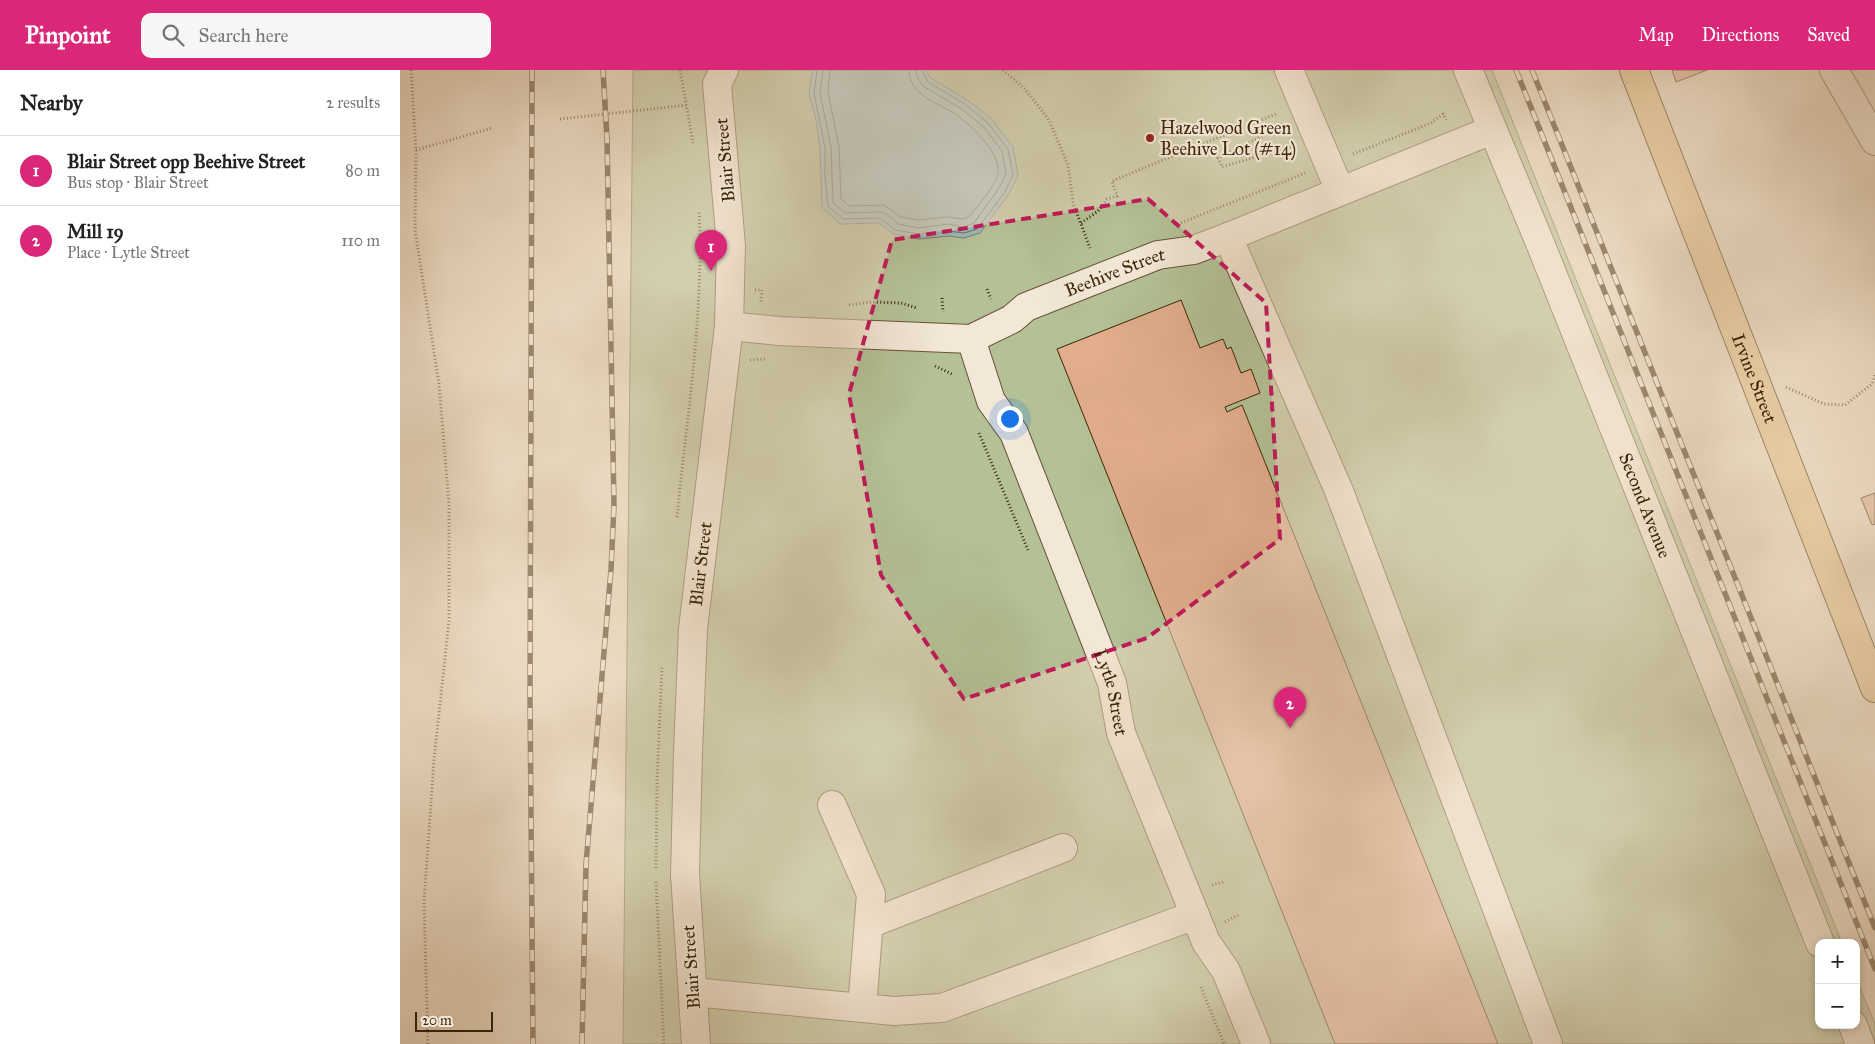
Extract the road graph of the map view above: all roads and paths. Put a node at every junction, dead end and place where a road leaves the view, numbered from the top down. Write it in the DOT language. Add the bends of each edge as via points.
graph roads {
  1 [pos="412,70"];
  2 [pos="1003,70"];
  3 [pos="1289,70"];
  4 [pos="1468,70"];
  5 [pos="1634,70"];
  6 [pos="1834,70"];
  7 [pos="717,82"];
  8 [pos="1443,114"];
  9 [pos="560,118"];
  10 [pos="492,128"];
  11 [pos="1492,130"];
  12 [pos="1875,141"];
  13 [pos="416,150"];
  14 [pos="1295,152"];
  15 [pos="1329,164"];
  16 [pos="1340,191"];
  17 [pos="1081,223"];
  18 [pos="1174,226"];
  19 [pos="1228,237"];
  20 [pos="1090,248"];
  21 [pos="997,297"];
  22 [pos="991,300"];
  23 [pos="761,303"];
  24 [pos="769,303"];
  25 [pos="840,305"];
  26 [pos="920,308"];
  27 [pos="936,310"];
  28 [pos="951,311"];
  29 [pos="729,326"];
  30 [pos="971,339"];
  31 [pos="944,370"];
  32 [pos="1875,375"];
  33 [pos="956,376"];
  34 [pos="1758,390"];
  35 [pos="978,431"];
  36 [pos="1030,554"];
  37 [pos="1875,688"];
  38 [pos="832,804"];
  39 [pos="1063,848"];
  40 [pos="1195,915"];
  41 [pos="869,924"];
  42 [pos="1818,939"];
  43 [pos="1200,985"];
  44 [pos="693,992"];
  45 [pos="862,1008"];
  46 [pos="428,1044"];
  47 [pos="696,1044"];
  48 [pos="1224,1044"];
  49 [pos="1256,1044"];
  50 [pos="1548,1044"];
  1 -- 13 [label="path"];
  2 -- 17 [label="path" via="1025,90 1049,120 1068,165 1073,203"];
  3 -- 15 [label="street"];
  4 -- 11 [label="street, Second Avenue"];
  5 -- 34 [label="main road, Irvine Street"];
  6 -- 12 [label="street"];
  7 -- 9 [label="path"];
  7 -- 29 [label="street, Blair Street" via="732,246"];
  8 -- 15 [label="path" via="1431,123"];
  10 -- 13 [label="path"];
  11 -- 16 [label="street, Beehive Street"];
  11 -- 42 [label="street, Second Avenue"];
  13 -- 46 [label="path" via="415,230 439,384 449,504 449,620 434,760 424,902"];
  14 -- 17 [label="path" via="1292,145 1222,167 1218,158 1282,126 1276,114 1112,181 1117,196 1107,199 1098,211"];
  15 -- 16 [label="street"];
  15 -- 18 [label="path"];
  16 -- 19 [label="street, Beehive Street"];
  17 -- 20 [label="path"];
  19 -- 30 [label="street, Beehive Street" via="1194,250 1158,255 1035,303 1012,319"];
  19 -- 50 [label="street" via="1339,491"];
  21 -- 22 [label="path"];
  23 -- 24 [label="path"];
  25 -- 26 [label="path" via="901,303"];
  27 -- 28 [label="path"];
  29 -- 30 [label="street, Beehive Street"];
  29 -- 44 [label="street, Blair Street" via="693,629 685,874"];
  30 -- 40 [label="street, Lytle Street" via="991,401 1014,433 1112,683 1121,732"];
  31 -- 33 [label="path"];
  32 -- 34 [label="path" via="1872,384 1846,405 1824,404 1788,387"];
  34 -- 37 [label="main road, Irvine Street"];
  35 -- 36 [label="path"];
  38 -- 41 [label="street" via="871,894"];
  39 -- 41 [label="street"];
  40 -- 45 [label="street" via="942,1008 894,1011"];
  40 -- 49 [label="street, Lytle Street" via="1206,942 1226,971"];
  41 -- 45 [label="street"];
  43 -- 48 [label="path"];
  44 -- 45 [label="street"];
  44 -- 47 [label="street, Blair Street"];
}
